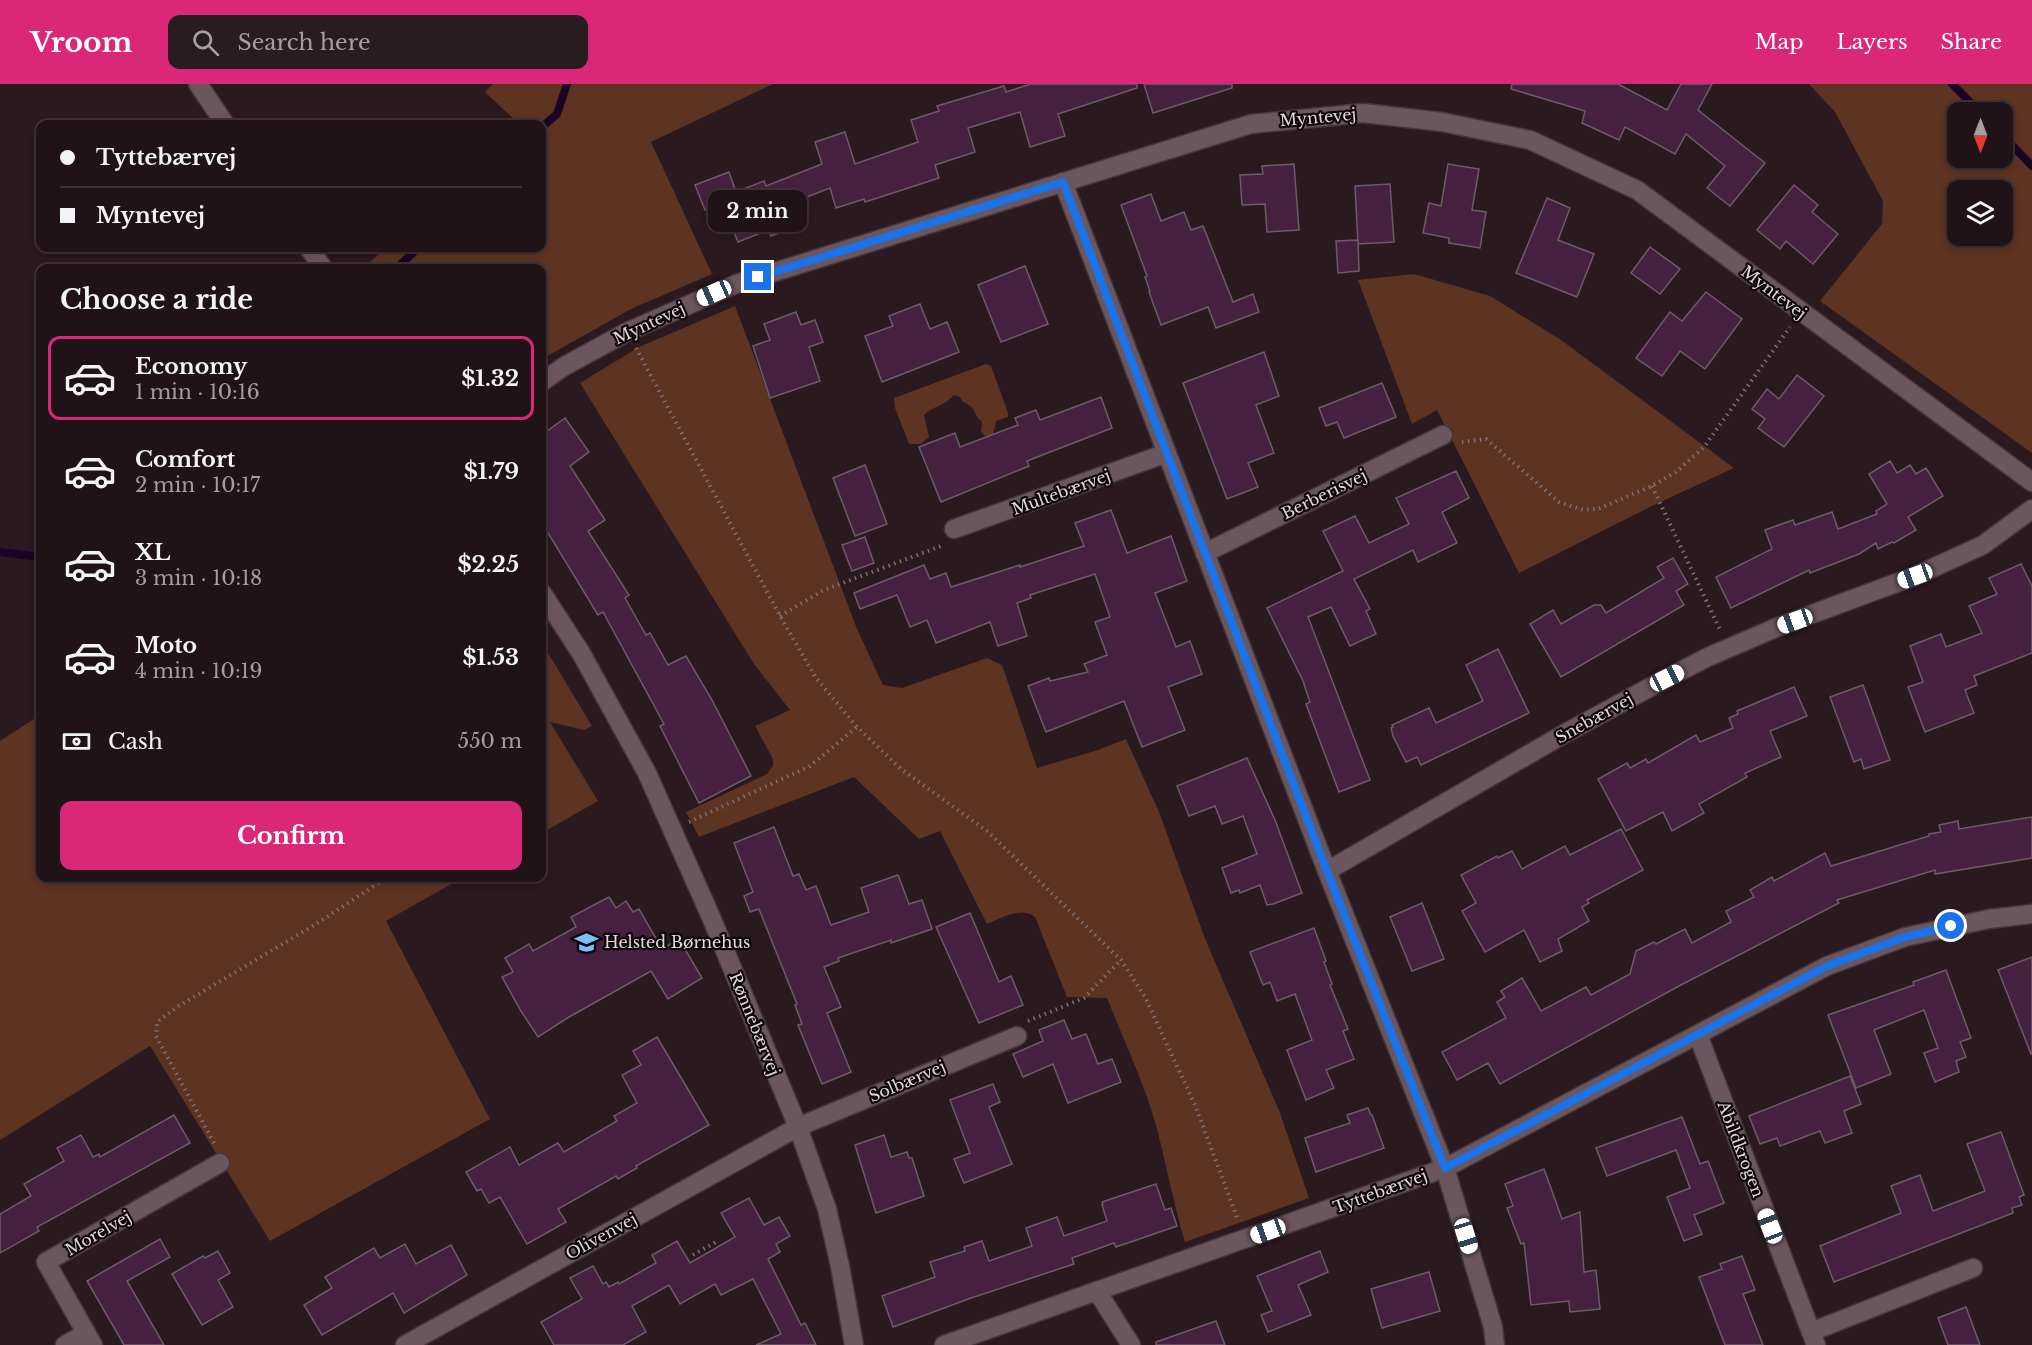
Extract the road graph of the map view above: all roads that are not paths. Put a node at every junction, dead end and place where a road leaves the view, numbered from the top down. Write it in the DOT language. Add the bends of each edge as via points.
graph roads {
  1 [pos="198,84"];
  2 [pos="222,120"];
  3 [pos="1063,182"];
  4 [pos="546,379"];
  5 [pos="1443,435"];
  6 [pos="1167,453"];
  7 [pos="2032,483"];
  8 [pos="2032,509"];
  9 [pos="954,529"];
  10 [pos="1205,553"];
  11 [pos="546,599"];
  12 [pos="1327,871"];
  13 [pos="2032,914"];
  14 [pos="1698,1035"];
  15 [pos="1017,1036"];
  16 [pos="798,1126"];
  17 [pos="220,1163"];
  18 [pos="1445,1168"];
  19 [pos="1973,1268"];
  20 [pos="1097,1291"];
  21 [pos="1814,1338"];
  22 [pos="90,1339"];
  23 [pos="65,1345"];
  24 [pos="405,1345"];
  25 [pos="854,1345"];
  26 [pos="944,1345"];
  27 [pos="1131,1345"];
  28 [pos="1495,1345"];
  1 -- 2 [label="street"];
  3 -- 4 [label="street, Myntevej" via="736,284 627,332"];
  3 -- 6 [label="street"];
  3 -- 7 [label="street, Myntevej" via="1251,124 1363,113 1442,122 1530,140 1637,190"];
  5 -- 10 [label="street, Berberisvej"];
  6 -- 9 [label="street, Multebærvej"];
  6 -- 10 [label="street"];
  8 -- 12 [label="street, Snebærvej" via="1974,550 1780,626 1667,678"];
  10 -- 12 [label="street"];
  11 -- 16 [label="street, Rønnebærvej" via="587,663 673,828"];
  12 -- 18 [label="street"];
  13 -- 14 [label="street, Tyttebærvej" via="1905,937 1827,966"];
  14 -- 18 [label="street, Tyttebærvej"];
  14 -- 21 [label="street, Abildkrogen"];
  15 -- 16 [label="street, Solbærvej"];
  16 -- 24 [label="street, Olivenvej"];
  16 -- 25 [label="street, Rønnebærvej" via="828,1209"];
  17 -- 22 [label="street, Morelvej" via="46,1262"];
  18 -- 20 [label="street, Tyttebærvej"];
  18 -- 28 [label="street" via="1493,1326"];
  19 -- 21 [label="street, Abildkrogen"];
  20 -- 26 [label="street, Tyttebærvej"];
  20 -- 27 [label="street"];
  22 -- 23 [label="street, Morelvej"];
}
